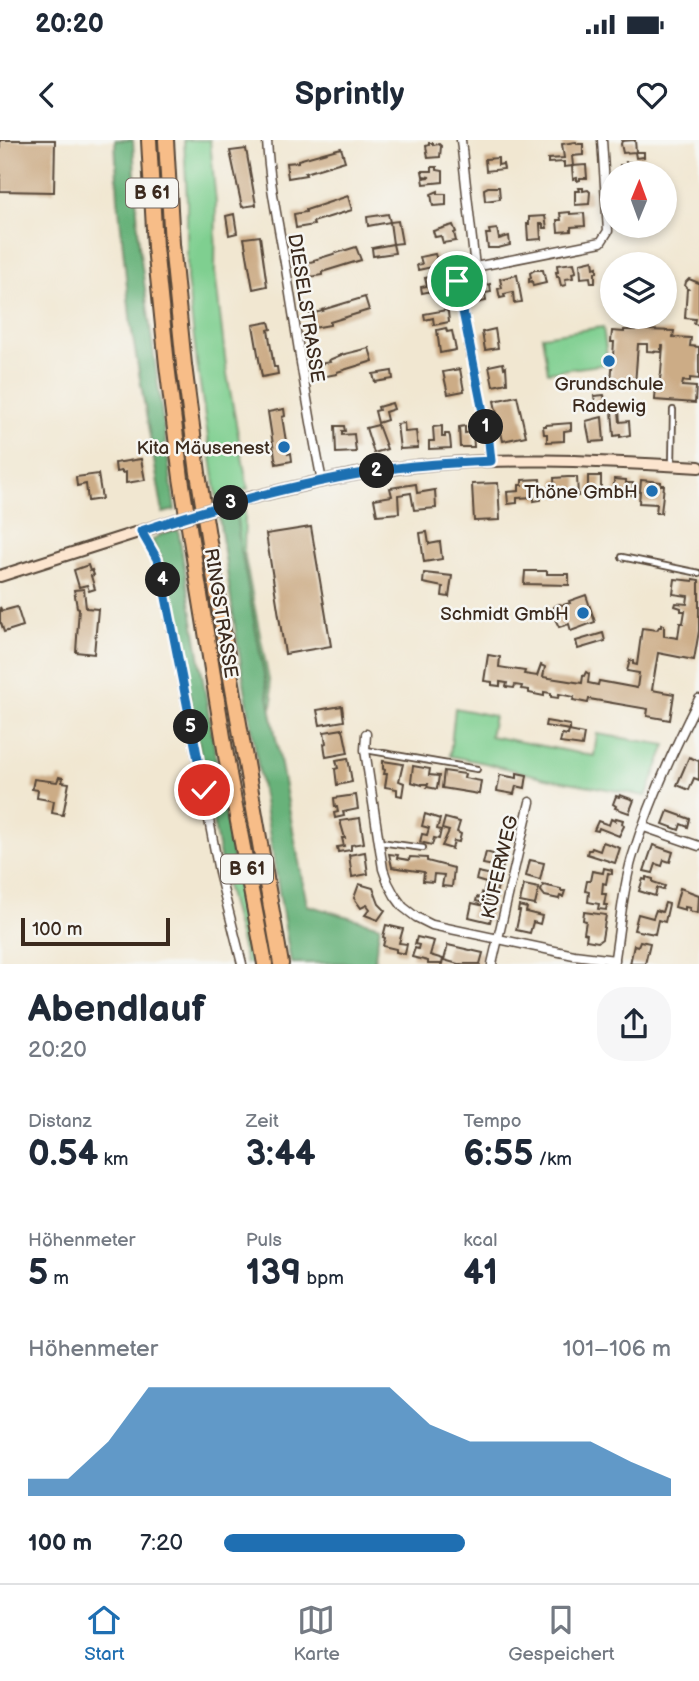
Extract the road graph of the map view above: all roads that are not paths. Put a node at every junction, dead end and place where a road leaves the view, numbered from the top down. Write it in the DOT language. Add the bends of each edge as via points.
graph roads {
  1 [pos="149,140"];
  2 [pos="166,140"];
  3 [pos="267,140"];
  4 [pos="461,140"];
  5 [pos="602,140"];
  6 [pos="475,267"];
  7 [pos="673,410"];
  8 [pos="491,461"];
  9 [pos="672,466"];
  10 [pos="699,467"];
  11 [pos="322,481"];
  12 [pos="141,531"];
  13 [pos="622,557"];
  14 [pos="699,573"];
  15 [pos="0,576"];
  16 [pos="699,699"];
  17 [pos="366,734"];
  18 [pos="365,750"];
  19 [pos="477,769"];
  20 [pos="530,803"];
  21 [pos="644,827"];
  22 [pos="379,842"];
  23 [pos="699,846"];
  24 [pos="423,848"];
  25 [pos="498,939"];
  26 [pos="614,962"];
  27 [pos="242,964"];
  28 [pos="265,964"];
  29 [pos="281,964"];
  30 [pos="492,964"];
  1 -- 28 [label="highway, RINGSTRASSE / B 61" via="155,247 181,478"];
  2 -- 29 [label="highway, RINGSTRASSE / B 61" via="172,244 198,473"];
  3 -- 11 [label="street, DIESELSTRASSE"];
  4 -- 6 [label="street"];
  5 -- 6 [label="street" via="608,231 601,242"];
  6 -- 8 [label="street" via="464,269 457,281"];
  7 -- 9 [label="lane"];
  8 -- 9 [label="main road"];
  8 -- 11 [label="main road" via="392,468"];
  9 -- 10 [label="main road"];
  11 -- 12 [label="main road, bridge"];
  12 -- 15 [label="main road"];
  12 -- 27 [label="street" via="161,572 220,877"];
  13 -- 14 [label="lane"];
  16 -- 21 [label="street"];
  17 -- 18 [label="street"];
  18 -- 19 [label="lane"];
  18 -- 22 [label="street"];
  20 -- 25 [label="street, KÜFERWEG"];
  21 -- 23 [label="street"];
  21 -- 26 [label="street" via="624,893"];
  22 -- 24 [label="lane"];
  22 -- 25 [label="street" via="388,883 403,907 432,925"];
  25 -- 26 [label="street"];
  25 -- 30 [label="street, KÜFERWEG"];
}
